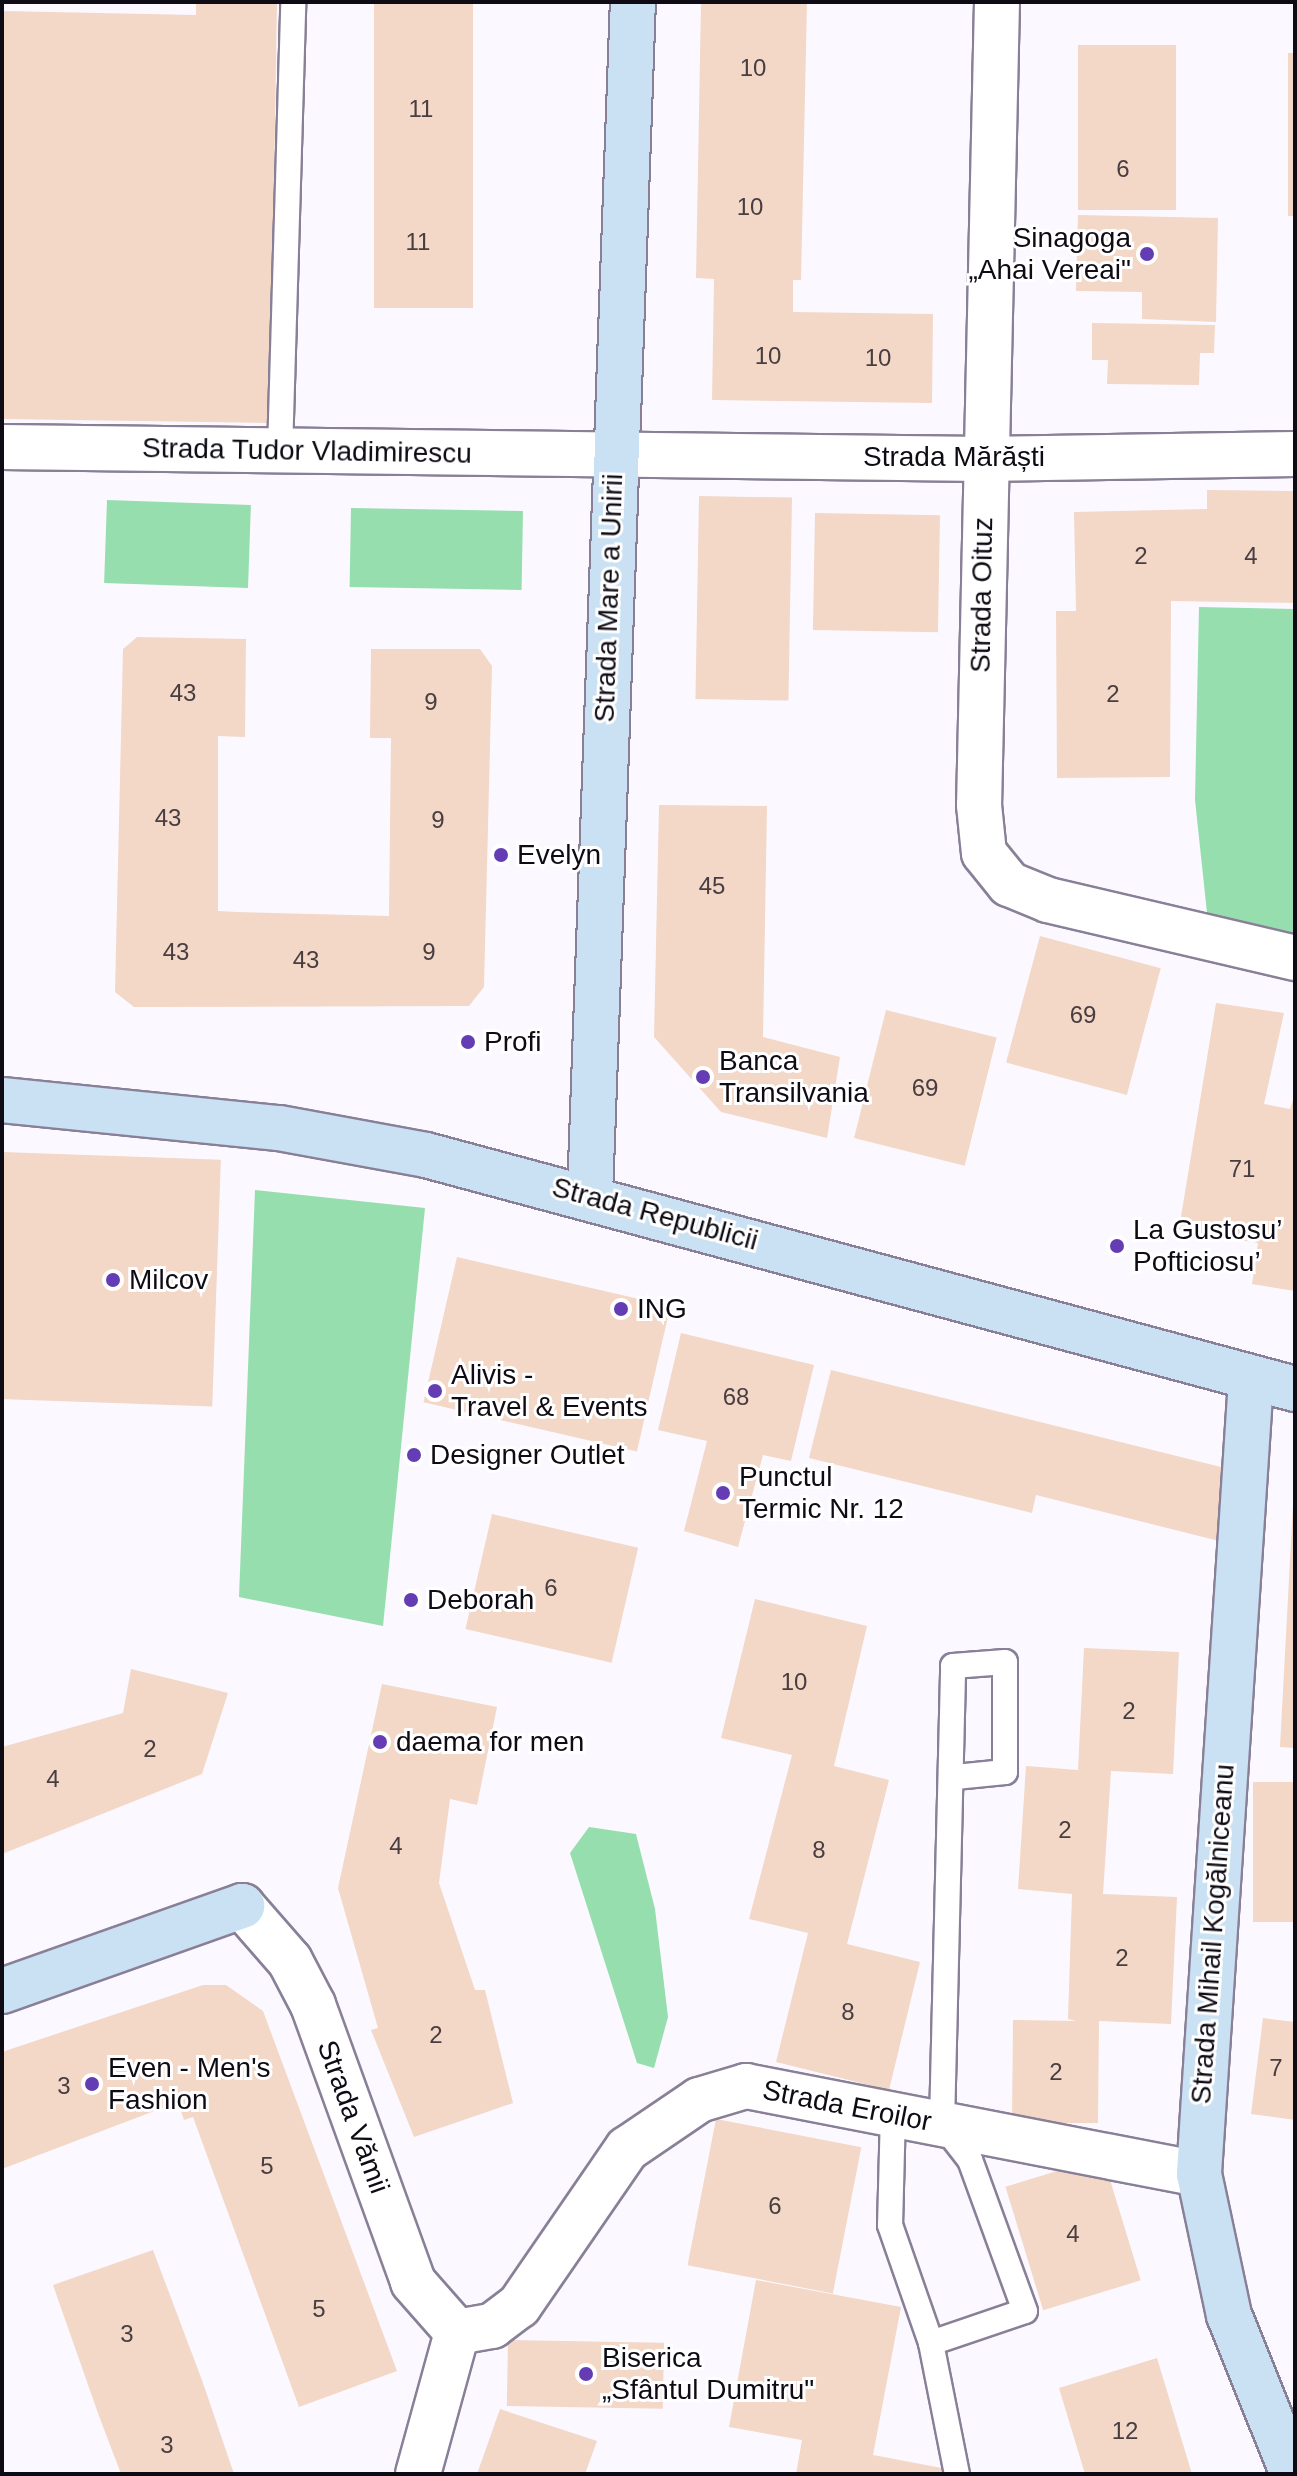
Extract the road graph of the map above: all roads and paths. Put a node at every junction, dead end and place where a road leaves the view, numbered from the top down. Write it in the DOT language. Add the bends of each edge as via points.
graph roads {
  1 [pos="293,2"];
  2 [pos="633,2"];
  3 [pos="997,2"];
  4 [pos="2,447"];
  5 [pos="280,452"];
  6 [pos="613,454"];
  7 [pos="1295,454"];
  8 [pos="984,459"];
  9 [pos="1295,958"];
  10 [pos="2,1100"];
  11 [pos="590,1195"];
  12 [pos="1251,1380"];
  13 [pos="1295,1389"];
  14 [pos="955,1777"];
  15 [pos="242,1906"];
  16 [pos="2,1991"];
  17 [pos="893,2112"];
  18 [pos="942,2124"];
  19 [pos="1199,2174"];
  20 [pos="457,2332"];
  21 [pos="931,2343"];
  22 [pos="418,2474"];
  23 [pos="957,2474"];
  24 [pos="1293,2474"];
  1 -- 5 [label="lane"];
  2 -- 6 [label="main road, Strada Mare a Unirii"];
  3 -- 8 [label="street, Strada Oituz"];
  4 -- 5 [label="street, Strada Tudor Vladimirescu"];
  5 -- 6 [label="street, Strada Tudor Vladimirescu"];
  6 -- 8 [label="street, Strada Mărăști"];
  6 -- 11 [label="main road, Strada Mare a Unirii"];
  7 -- 8 [label="street, Strada Mărăști"];
  8 -- 9 [label="street, Strada Oituz" via="979,805 984,853 1009,884 1048,900"];
  10 -- 11 [label="main road, Strada Republicii" via="279,1128"];
  11 -- 12 [label="main road, Strada Republicii"];
  12 -- 13 [label="main road, Strada Republicii"];
  12 -- 19 [label="main road, Strada Mihail Kogălniceanu"];
  14 -- 14 [label="lane" via="1005,1772 1005,1662 953,1666"];
  14 -- 18 [label="lane"];
  15 -- 16 [label="main road"];
  15 -- 20 [label="street, Strada Vămii" via="290,1961 313,2005 413,2282"];
  17 -- 18 [label="street, Strada Eroilor"];
  17 -- 20 [label="street, Strada Eroilor" via="746,2086 699,2100 627,2149 519,2306 492,2326"];
  17 -- 21 [label="lane" via="890,2225"];
  18 -- 19 [label="street, Strada Eroilor"];
  18 -- 21 [label="lane" via="970,2160 1025,2311"];
  19 -- 24 [label="main road, Strada Mihail Kogălniceanu" via="1229,2315"];
  20 -- 22 [label="street"];
  21 -- 23 [label="lane"];
}
